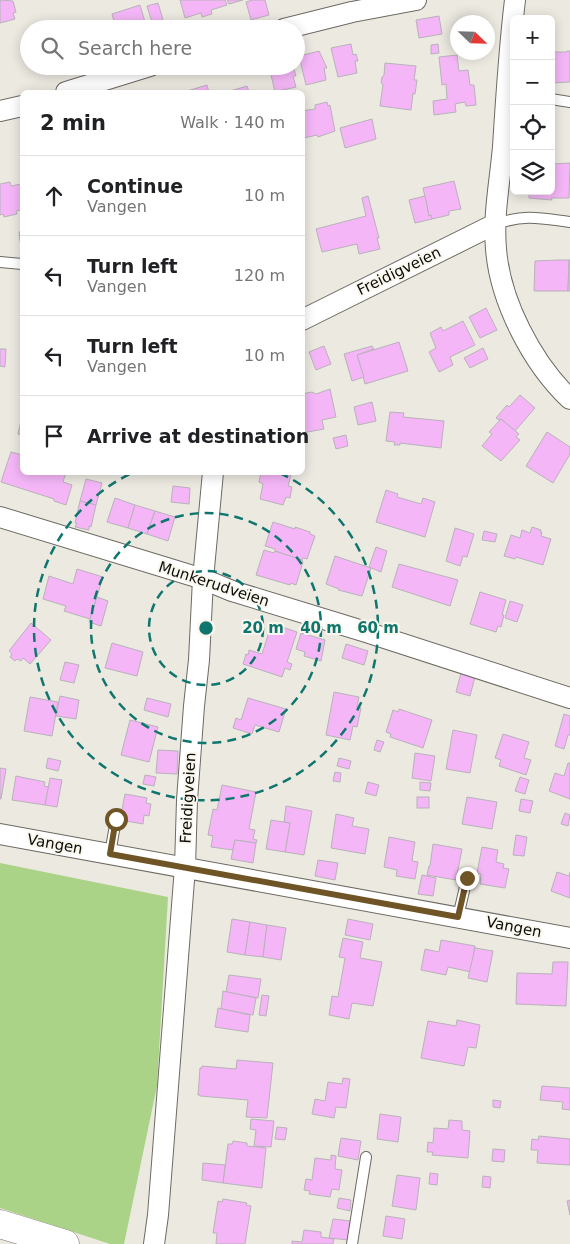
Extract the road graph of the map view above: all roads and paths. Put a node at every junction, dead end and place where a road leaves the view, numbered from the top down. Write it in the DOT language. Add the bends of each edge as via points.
graph roads {
  1 [pos="416,0"];
  2 [pos="515,0"];
  3 [pos="305,24"];
  4 [pos="121,75"];
  5 [pos="72,90"];
  6 [pos="510,93"];
  7 [pos="555,100"];
  8 [pos="570,102"];
  9 [pos="20,106"];
  10 [pos="0,111"];
  11 [pos="570,222"];
  12 [pos="496,224"];
  13 [pos="0,262"];
  14 [pos="20,264"];
  15 [pos="305,319"];
  16 [pos="570,399"];
  17 [pos="213,475"];
  18 [pos="0,516"];
  19 [pos="203,579"];
  20 [pos="570,698"];
  21 [pos="116,819"];
  22 [pos="0,834"];
  23 [pos="110,854"];
  24 [pos="185,867"];
  25 [pos="467,878"];
  26 [pos="458,917"];
  27 [pos="570,938"];
  28 [pos="366,1157"];
  29 [pos="0,1224"];
  30 [pos="65,1244"];
  31 [pos="154,1244"];
  32 [pos="352,1244"];
  1 -- 3 [label="street"];
  2 -- 6 [label="street" via="509,44"];
  4 -- 5 [label="street"];
  6 -- 12 [label="street"];
  7 -- 8 [label="lane"];
  9 -- 10 [label="street"];
  11 -- 12 [label="lane" via="529,216"];
  12 -- 15 [label="street, Freidigveien"];
  12 -- 16 [label="street" via="499,275 505,295 535,357"];
  13 -- 14 [label="lane"];
  17 -- 19 [label="street, Freidigveien"];
  18 -- 19 [label="street, Munkerudveien"];
  19 -- 20 [label="street, Munkerudveien"];
  19 -- 24 [label="street, Freidigveien"];
  21 -- 23 [label="lane"];
  22 -- 23 [label="street, Vangen"];
  23 -- 24 [label="street, Vangen"];
  24 -- 26 [label="street, Vangen"];
  24 -- 31 [label="street, Freidigveien"];
  25 -- 26 [label="lane"];
  26 -- 27 [label="street, Vangen"];
  28 -- 32 [label="lane"];
  29 -- 30 [label="street"];
}
